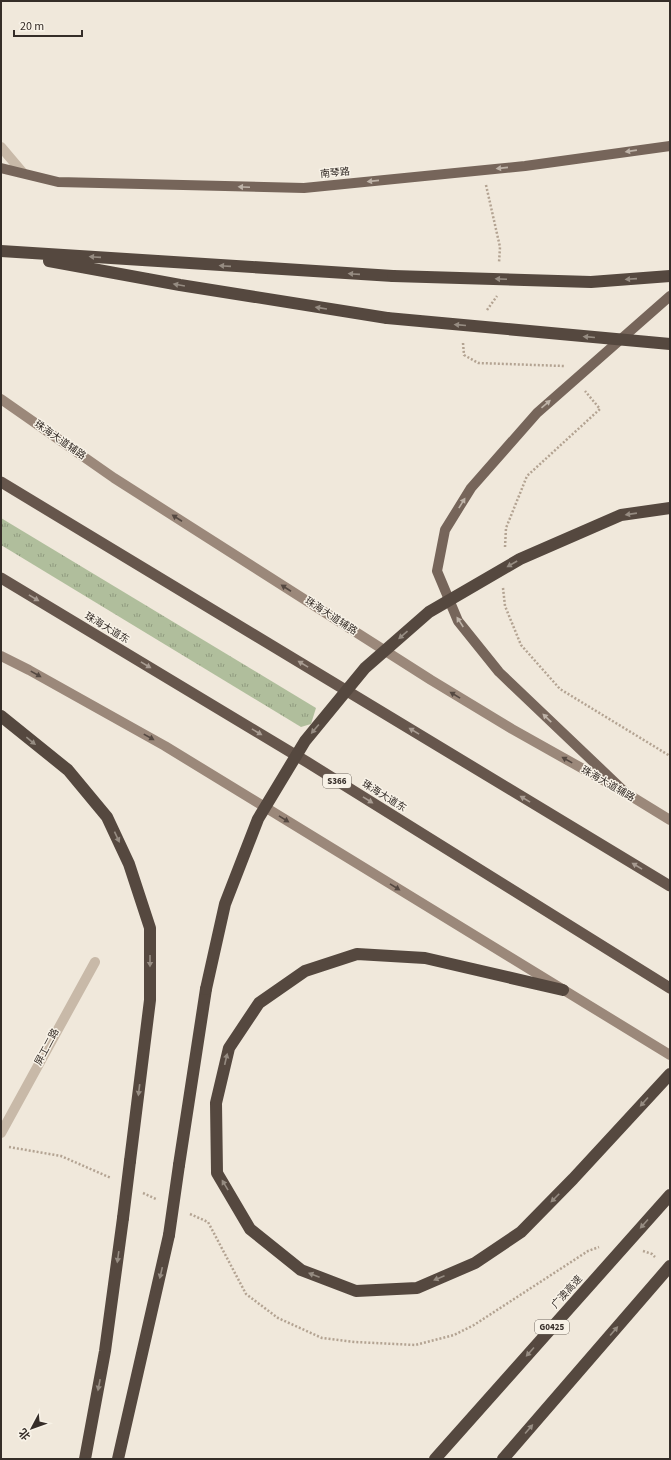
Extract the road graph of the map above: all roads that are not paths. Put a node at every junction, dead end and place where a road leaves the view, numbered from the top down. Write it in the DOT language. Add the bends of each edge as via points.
graph roads {
  1 [pos="670,146"];
  2 [pos="1,147"];
  3 [pos="1,168"];
  4 [pos="23,173"];
  5 [pos="1,252"];
  6 [pos="670,276"];
  7 [pos="670,296"];
  8 [pos="670,344"];
  9 [pos="1,399"];
  10 [pos="1,482"];
  11 [pos="670,508"];
  12 [pos="1,578"];
  13 [pos="1,656"];
  14 [pos="1,716"];
  15 [pos="626,793"];
  16 [pos="670,820"];
  17 [pos="670,886"];
  18 [pos="95,962"];
  19 [pos="670,988"];
  20 [pos="563,990"];
  21 [pos="670,1055"];
  22 [pos="670,1074"];
  23 [pos="1,1133"];
  24 [pos="670,1195"];
  25 [pos="670,1266"];
  26 [pos="85,1459"];
  27 [pos="118,1459"];
  28 [pos="435,1459"];
  29 [pos="503,1459"];
  1 -- 4 [label="main road, 南琴路, one-way" via="525,166 304,188 58,182"];
  2 -- 4 [label="street"];
  3 -- 4 [label="main road, 南琴路"];
  6 -- 5 [label="highway, one-way, bridge" via="591,282 393,276"];
  8 -- 5 [label="highway, one-way, bridge" via="387,318 180,285"];
  15 -- 7 [label="main road, one-way" via="499,672 458,621 437,571 445,530 471,488 537,413"];
  15 -- 9 [label="main road, 珠海大道辅路, one-way" via="431,680 114,478"];
  17 -- 10 [label="highway, one-way"];
  11 -- 27 [label="highway, one-way, bridge" via="620,515 520,559 430,612 365,668 305,741 258,820 225,904 206,989 169,1235"];
  12 -- 19 [label="highway, 珠海大道东 / S366, one-way" via="307,762"];
  13 -- 20 [label="main road, one-way" via="165,746"];
  14 -- 26 [label="highway, one-way, bridge" via="68,770 107,817 130,864 150,928 150,1000 106,1351"];
  15 -- 16 [label="main road, 珠海大道辅路"];
  18 -- 23 [label="street, 屏工二路"];
  20 -- 21 [label="main road"];
  22 -- 20 [label="highway, one-way" via="521,1232 475,1263 417,1288 356,1291 300,1270 250,1229 217,1173 216,1103 229,1048 259,1003 305,970 357,954 425,958"];
  24 -- 28 [label="highway, 广澳高速 / G0425, one-way, bridge"];
  29 -- 25 [label="highway, one-way, bridge"];
}
